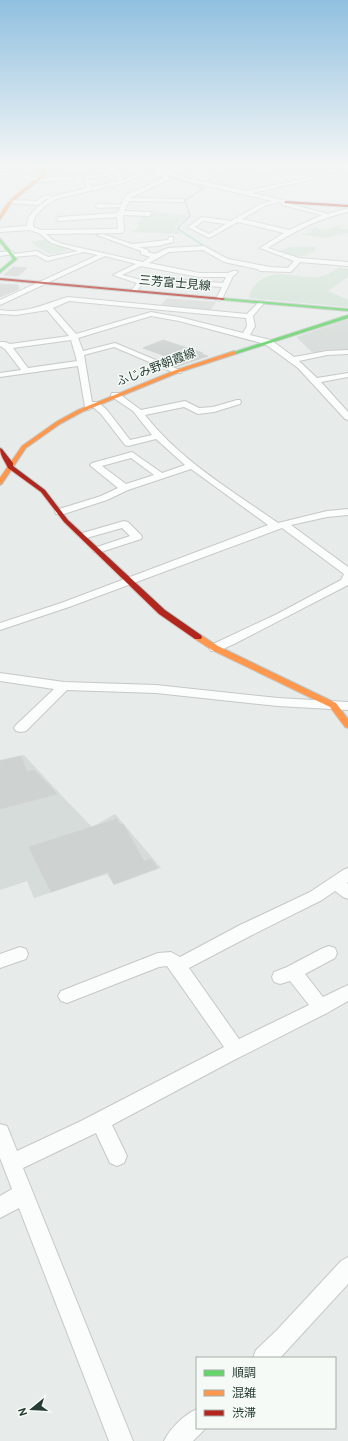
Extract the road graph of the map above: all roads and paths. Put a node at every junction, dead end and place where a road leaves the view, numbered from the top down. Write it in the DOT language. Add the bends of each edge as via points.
graph roads {
  1 [pos="114,231"];
  2 [pos="199,231"];
  3 [pos="219,231"];
  4 [pos="286,231"];
  5 [pos="41,232"];
  6 [pos="68,232"];
  7 [pos="81,232"];
  8 [pos="91,232"];
  9 [pos="289,232"];
  10 [pos="171,238"];
  11 [pos="0,239"];
  12 [pos="99,244"];
  13 [pos="132,245"];
  14 [pos="88,251"];
  15 [pos="0,254"];
  16 [pos="104,254"];
  17 [pos="12,255"];
  18 [pos="154,256"];
  19 [pos="298,260"];
  20 [pos="142,264"];
  21 [pos="348,264"];
  22 [pos="2,268"];
  23 [pos="269,269"];
  24 [pos="197,274"];
  25 [pos="231,275"];
  26 [pos="0,279"];
  27 [pos="170,281"];
  28 [pos="141,282"];
  29 [pos="44,284"];
  30 [pos="225,286"];
  31 [pos="134,291"];
  32 [pos="166,294"];
  33 [pos="219,299"];
  34 [pos="0,303"];
  35 [pos="261,303"];
  36 [pos="49,308"];
  37 [pos="348,310"];
  38 [pos="153,311"];
  39 [pos="0,312"];
  40 [pos="249,316"];
  41 [pos="348,316"];
  42 [pos="246,335"];
  43 [pos="74,337"];
  44 [pos="268,342"];
  45 [pos="3,343"];
  46 [pos="348,352"];
  47 [pos="80,358"];
  48 [pos="293,360"];
  49 [pos="178,370"];
  50 [pos="26,371"];
  51 [pos="0,375"];
  52 [pos="348,375"];
  53 [pos="316,381"];
  54 [pos="116,395"];
  55 [pos="237,402"];
  56 [pos="92,405"];
  57 [pos="140,413"];
  58 [pos="348,418"];
  59 [pos="158,436"];
  60 [pos="24,447"];
  61 [pos="1,452"];
  62 [pos="192,466"];
  63 [pos="10,467"];
  64 [pos="161,476"];
  65 [pos="0,483"];
  66 [pos="125,488"];
  67 [pos="60,512"];
  68 [pos="348,512"];
  69 [pos="279,525"];
  70 [pos="83,536"];
  71 [pos="98,550"];
  72 [pos="348,578"];
  73 [pos="129,580"];
  74 [pos="0,627"];
  75 [pos="216,648"];
  76 [pos="0,677"];
  77 [pos="64,686"];
  78 [pos="333,705"];
  79 [pos="348,706"];
  80 [pos="348,725"];
  81 [pos="21,728"];
  82 [pos="344,883"];
  83 [pos="328,953"];
  84 [pos="20,954"];
  85 [pos="0,961"];
  86 [pos="178,966"];
  87 [pos="348,992"];
  88 [pos="67,996"];
  89 [pos="321,1008"];
  90 [pos="236,1050"];
  91 [pos="100,1121"];
  92 [pos="0,1133"];
  93 [pos="117,1156"];
  94 [pos="12,1163"];
  95 [pos="24,1193"];
  96 [pos="0,1208"];
  97 [pos="348,1268"];
  98 [pos="265,1357"];
  99 [pos="196,1422"];
  100 [pos="121,1441"];
  101 [pos="176,1441"];
  1 -- 8 [label="street"];
  2 -- 3 [label="street" via="209,236"];
  4 -- 9 [label="street"];
  5 -- 6 [label="street"];
  5 -- 14 [label="street" via="55,243"];
  6 -- 7 [label="street"];
  7 -- 8 [label="street"];
  8 -- 13 [label="street"];
  9 -- 19 [label="street" via="263,248"];
  10 -- 13 [label="street" via="171,241 158,244"];
  11 -- 17 [label="street"];
  12 -- 14 [label="street"];
  13 -- 18 [label="street" via="146,251 143,253"];
  14 -- 16 [label="street"];
  14 -- 17 [label="street" via="46,259 37,253"];
  15 -- 17 [label="street"];
  16 -- 20 [label="street"];
  16 -- 29 [label="street"];
  17 -- 22 [label="street" via="15,259"];
  18 -- 20 [label="street"];
  18 -- 23 [label="street" via="174,249 204,248 226,261"];
  19 -- 21 [label="street"];
  19 -- 23 [label="street" via="290,270"];
  20 -- 24 [label="street"];
  20 -- 28 [label="street" via="116,275"];
  23 -- 25 [label="street" via="237,271"];
  24 -- 25 [label="street"];
  24 -- 27 [label="street"];
  25 -- 30 [label="street"];
  26 -- 29 [label="street, 三芳富士見線"];
  27 -- 28 [label="street" via="153,277"];
  27 -- 30 [label="street"];
  28 -- 31 [label="street"];
  29 -- 31 [label="street, 三芳富士見線"];
  29 -- 34 [label="street"];
  30 -- 33 [label="street"];
  31 -- 32 [label="street, 三芳富士見線"];
  32 -- 33 [label="street, 三芳富士見線"];
  32 -- 38 [label="street"];
  33 -- 35 [label="street, 三芳富士見線"];
  35 -- 37 [label="street, 三芳富士見線"];
  35 -- 40 [label="street"];
  36 -- 38 [label="street" via="68,299"];
  36 -- 39 [label="street" via="10,314"];
  36 -- 43 [label="street"];
  38 -- 40 [label="street"];
  38 -- 42 [label="street"];
  38 -- 43 [label="street"];
  40 -- 42 [label="street" via="251,326"];
  41 -- 44 [label="street, ふじみ野朝霞線"];
  42 -- 44 [label="street"];
  43 -- 45 [label="street"];
  43 -- 47 [label="street"];
  44 -- 48 [label="street"];
  44 -- 49 [label="street, ふじみ野朝霞線"];
  45 -- 50 [label="street"];
  46 -- 48 [label="street" via="327,353"];
  47 -- 49 [label="street" via="115,345"];
  47 -- 50 [label="street"];
  47 -- 56 [label="street" via="82,377"];
  48 -- 53 [label="street"];
  49 -- 54 [label="street, ふじみ野朝霞線"];
  50 -- 51 [label="street"];
  52 -- 53 [label="street"];
  53 -- 58 [label="street"];
  54 -- 56 [label="street, ふじみ野朝霞線"];
  54 -- 57 [label="street"];
  55 -- 57 [label="street" via="214,410 198,411 184,404"];
  56 -- 59 [label="street" via="104,412 128,443"];
  56 -- 60 [label="street, ふじみ野朝霞線" via="58,423"];
  57 -- 59 [label="street"];
  59 -- 62 [label="street"];
  60 -- 61 [label="street"];
  60 -- 63 [label="street, ふじみ野朝霞線"];
  61 -- 63 [label="street" via="10,463"];
  62 -- 64 [label="street"];
  62 -- 69 [label="street"];
  63 -- 65 [label="street, ふじみ野朝霞線"];
  63 -- 67 [label="street" via="43,491"];
  64 -- 66 [label="street"];
  64 -- 66 [label="street" via="132,455 95,465"];
  66 -- 67 [label="street" via="104,498"];
  67 -- 70 [label="street"];
  68 -- 69 [label="street"];
  69 -- 72 [label="street"];
  69 -- 73 [label="street"];
  70 -- 71 [label="street"];
  70 -- 71 [label="street" via="124,524 137,537"];
  71 -- 73 [label="street"];
  72 -- 75 [label="street" via="276,620"];
  73 -- 74 [label="street"];
  73 -- 75 [label="street" via="162,612"];
  75 -- 78 [label="street"];
  76 -- 77 [label="street"];
  77 -- 78 [label="street" via="156,689"];
  77 -- 81 [label="street"];
  78 -- 79 [label="street"];
  78 -- 80 [label="street"];
  82 -- 86 [label="street"];
  83 -- 89 [label="street" via="287,975"];
  84 -- 85 [label="street"];
  86 -- 88 [label="street" via="171,959 158,960"];
  86 -- 90 [label="street"];
  87 -- 89 [label="street"];
  89 -- 90 [label="street"];
  90 -- 91 [label="street"];
  91 -- 93 [label="street"];
  91 -- 94 [label="street"];
  92 -- 94 [label="street"];
  94 -- 95 [label="street"];
  95 -- 96 [label="street"];
  95 -- 100 [label="street"];
  97 -- 98 [label="street"];
  99 -- 101 [label="street"];
}
